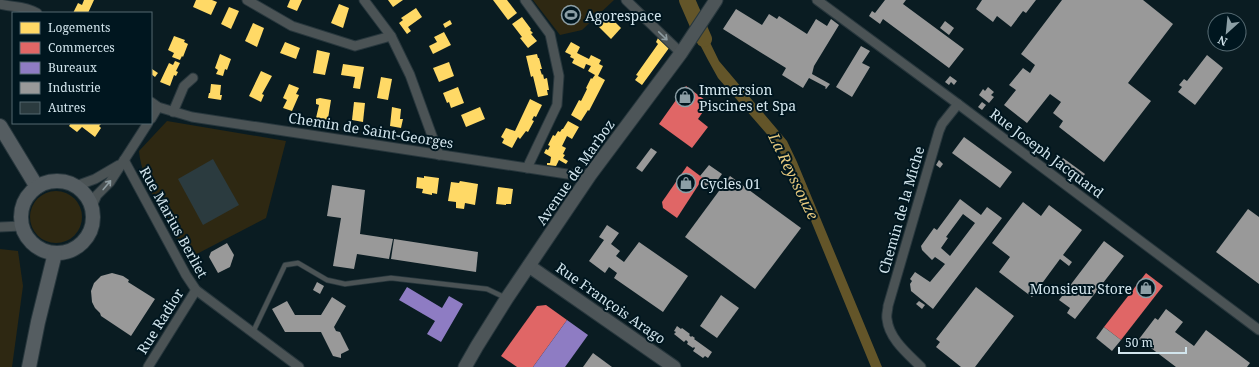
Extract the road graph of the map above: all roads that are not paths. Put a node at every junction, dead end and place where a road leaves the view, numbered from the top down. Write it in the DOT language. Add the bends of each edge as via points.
graph roads {
  1 [pos="247,0"];
  2 [pos="364,0"];
  3 [pos="525,0"];
  4 [pos="626,0"];
  5 [pos="716,0"];
  6 [pos="817,0"];
  7 [pos="0,4"];
  8 [pos="35,12"];
  9 [pos="391,36"];
  10 [pos="681,53"];
  11 [pos="193,78"];
  12 [pos="155,104"];
  13 [pos="958,104"];
  14 [pos="173,112"];
  15 [pos="152,115"];
  16 [pos="147,124"];
  17 [pos="0,126"];
  18 [pos="439,155"];
  19 [pos="122,162"];
  20 [pos="527,168"];
  21 [pos="590,175"];
  22 [pos="76,186"];
  23 [pos="37,187"];
  24 [pos="92,206"];
  25 [pos="22,226"];
  26 [pos="0,227"];
  27 [pos="55,253"];
  28 [pos="529,266"];
  29 [pos="196,290"];
  30 [pos="507,298"];
  31 [pos="1259,330"];
  32 [pos="253,332"];
  33 [pos="29,367"];
  34 [pos="148,367"];
  35 [pos="299,367"];
  36 [pos="465,367"];
  37 [pos="674,367"];
  38 [pos="921,367"];
  1 -- 9 [label="street" via="292,26 355,46"];
  2 -- 9 [label="street"];
  3 -- 20 [label="street" via="550,34 558,76 557,105"];
  4 -- 10 [label="street, one-way"];
  5 -- 10 [label="main road, Avenue de Marboz"];
  6 -- 13 [label="street, Rue Joseph Jacquard"];
  7 -- 8 [label="street" via="27,8"];
  9 -- 18 [label="street" via="410,75"];
  10 -- 21 [label="main road, Avenue de Marboz"];
  11 -- 14 [label="street" via="184,86"];
  12 -- 14 [label="street, Chemin de Saint-Georges"];
  12 -- 15 [label="street"];
  13 -- 31 [label="street, Rue Joseph Jacquard"];
  13 -- 38 [label="street, Chemin de la Miche" via="938,131 888,306 889,330"];
  14 -- 18 [label="street, Chemin de Saint-Georges"];
  16 -- 19 [label="street"];
  17 -- 23 [label="main road"];
  18 -- 20 [label="street, Chemin de Saint-Georges"];
  19 -- 22 [label="street" via="95,179"];
  24 -- 19 [label="street, one-way"];
  19 -- 29 [label="street, Rue Marius Berliet"];
  20 -- 21 [label="street, Chemin de Saint-Georges"];
  21 -- 28 [label="main road, Avenue de Marboz"];
  22 -- 23 [label="main road" via="56,180"];
  22 -- 24 [label="main road" via="83,191"];
  23 -- 25 [label="main road" via="23,204"];
  24 -- 27 [label="main road" via="91,229 86,239 66,252"];
  25 -- 26 [label="street"];
  25 -- 27 [label="main road" via="34,244"];
  27 -- 33 [label="main road"];
  28 -- 30 [label="main road, Avenue de Marboz"];
  28 -- 37 [label="main road, Rue François Arago"];
  29 -- 32 [label="street, Rue Marius Berliet"];
  29 -- 34 [label="street, Rue Radior"];
  30 -- 32 [label="lane" via="487,289 391,278 345,284 327,280 298,263 285,265"];
  30 -- 36 [label="main road, Avenue de Marboz"];
  32 -- 35 [label="street, Rue Marius Berliet"];
}
